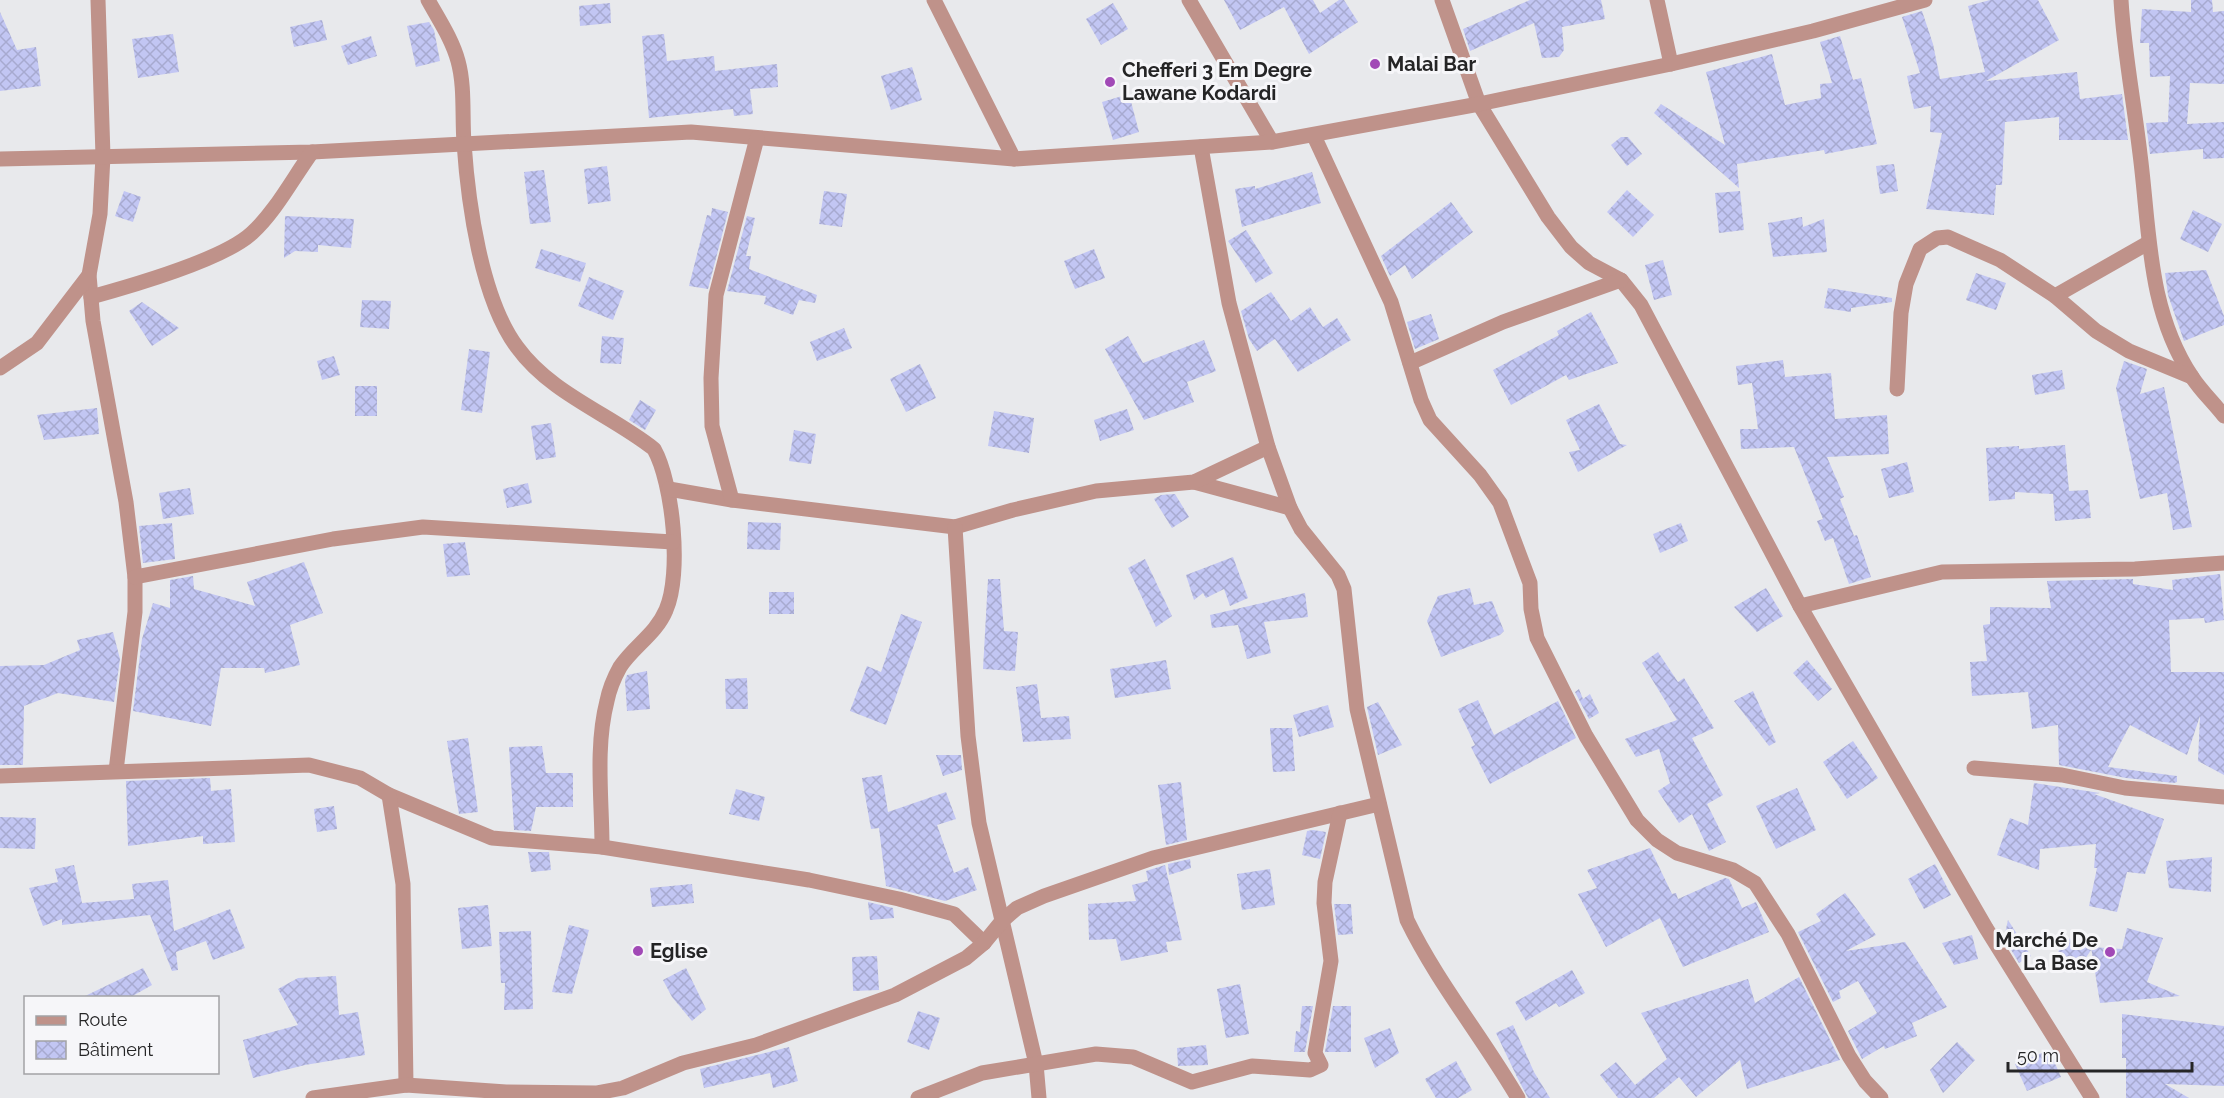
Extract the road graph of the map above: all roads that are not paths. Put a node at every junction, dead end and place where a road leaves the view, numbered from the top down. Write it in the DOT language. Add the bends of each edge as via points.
graph roads {
  1 [pos="98,0"];
  2 [pos="428,0"];
  3 [pos="934,0"];
  4 [pos="1189,0"];
  5 [pos="1442,0"];
  6 [pos="1657,0"];
  7 [pos="1924,0"];
  8 [pos="2121,0"];
  9 [pos="1671,64"];
  10 [pos="1479,104"];
  11 [pos="1314,136"];
  12 [pos="758,138"];
  13 [pos="1272,142"];
  14 [pos="464,145"];
  15 [pos="1202,147"];
  16 [pos="312,152"];
  17 [pos="103,156"];
  18 [pos="0,159"];
  19 [pos="1014,159"];
  20 [pos="2148,243"];
  21 [pos="89,275"];
  22 [pos="1621,280"];
  23 [pos="2055,296"];
  24 [pos="91,297"];
  25 [pos="1410,363"];
  26 [pos="0,368"];
  27 [pos="2192,377"];
  28 [pos="1897,389"];
  29 [pos="2224,416"];
  30 [pos="1268,447"];
  31 [pos="1194,482"];
  32 [pos="669,489"];
  33 [pos="732,501"];
  34 [pos="1290,508"];
  35 [pos="956,527"];
  36 [pos="673,542"];
  37 [pos="2224,563"];
  38 [pos="135,578"];
  39 [pos="1800,606"];
  40 [pos="1974,768"];
  41 [pos="116,771"];
  42 [pos="0,776"];
  43 [pos="389,795"];
  44 [pos="2224,797"];
  45 [pos="1379,804"];
  46 [pos="1340,813"];
  47 [pos="602,847"];
  48 [pos="1002,921"];
  49 [pos="984,943"];
  50 [pos="1036,1064"];
  51 [pos="406,1084"];
  52 [pos="313,1098"];
  53 [pos="918,1098"];
  54 [pos="1039,1098"];
  55 [pos="1518,1098"];
  56 [pos="1881,1098"];
  57 [pos="2092,1098"];
  1 -- 17 [label="street"];
  2 -- 14 [label="street" via="459,63"];
  3 -- 19 [label="street"];
  4 -- 13 [label="street"];
  5 -- 10 [label="street"];
  6 -- 9 [label="street"];
  7 -- 9 [label="street"];
  8 -- 20 [label="street"];
  9 -- 10 [label="street"];
  10 -- 11 [label="street"];
  10 -- 22 [label="street" via="1548,217 1571,247 1589,263"];
  11 -- 13 [label="street"];
  11 -- 25 [label="street" via="1391,302"];
  12 -- 14 [label="street" via="691,132"];
  12 -- 19 [label="street"];
  12 -- 33 [label="street" via="716,295 712,426"];
  13 -- 15 [label="street"];
  14 -- 16 [label="street"];
  14 -- 32 [label="street" via="483,274 517,347 550,381 654,449 663,464"];
  15 -- 19 [label="street"];
  15 -- 30 [label="street" via="1229,303"];
  16 -- 17 [label="street"];
  16 -- 24 [label="street" via="252,233 235,245 135,285"];
  17 -- 18 [label="street"];
  17 -- 21 [label="street" via="100,214"];
  20 -- 23 [label="street"];
  20 -- 27 [label="street" via="2160,305"];
  21 -- 24 [label="street"];
  21 -- 26 [label="street" via="37,343"];
  22 -- 25 [label="street" via="1503,322"];
  22 -- 39 [label="street" via="1641,305"];
  23 -- 27 [label="street" via="2096,331 2129,351"];
  23 -- 28 [label="street" via="1957,238 1936,238 1920,249 1906,284"];
  24 -- 38 [label="street" via="126,501"];
  25 -- 56 [label="street" via="1430,420 1500,503 1530,583 1531,609 1545,657 1586,736 1637,820 1677,853 1733,870 1755,883 1788,934 1849,1056"];
  27 -- 29 [label="street"];
  30 -- 31 [label="street"];
  30 -- 34 [label="street"];
  31 -- 34 [label="street"];
  31 -- 35 [label="street" via="1096,491"];
  32 -- 33 [label="street"];
  32 -- 36 [label="street"];
  33 -- 35 [label="street"];
  34 -- 45 [label="street" via="1344,589 1358,709"];
  35 -- 48 [label="street" via="968,736 979,823"];
  36 -- 38 [label="street" via="423,528 333,539"];
  36 -- 47 [label="street" via="673,580 667,610 621,667 607,701 602,740"];
  37 -- 39 [label="street" via="2135,569 1942,572"];
  38 -- 41 [label="street" via="135,612"];
  39 -- 57 [label="street" via="1986,928"];
  40 -- 44 [label="street" via="2062,775 2125,788"];
  41 -- 42 [label="street"];
  41 -- 43 [label="street" via="309,765 360,778"];
  43 -- 47 [label="street" via="492,838"];
  43 -- 51 [label="street" via="403,884"];
  45 -- 46 [label="street"];
  45 -- 55 [label="street" via="1411,928"];
  46 -- 48 [label="street" via="1153,858 1044,896 1017,908"];
  46 -- 50 [label="street" via="1325,882 1331,961 1315,1053 1321,1065 1310,1070 1245,1067 1192,1082 1134,1057 1096,1054"];
  47 -- 49 [label="street" via="809,880 937,907 954,914"];
  48 -- 49 [label="street"];
  48 -- 50 [label="street"];
  49 -- 51 [label="street" via="966,958 896,995 756,1045 683,1063 623,1088 596,1093 506,1092"];
  50 -- 53 [label="street" via="982,1073"];
  50 -- 54 [label="street"];
  51 -- 52 [label="street"];
}
